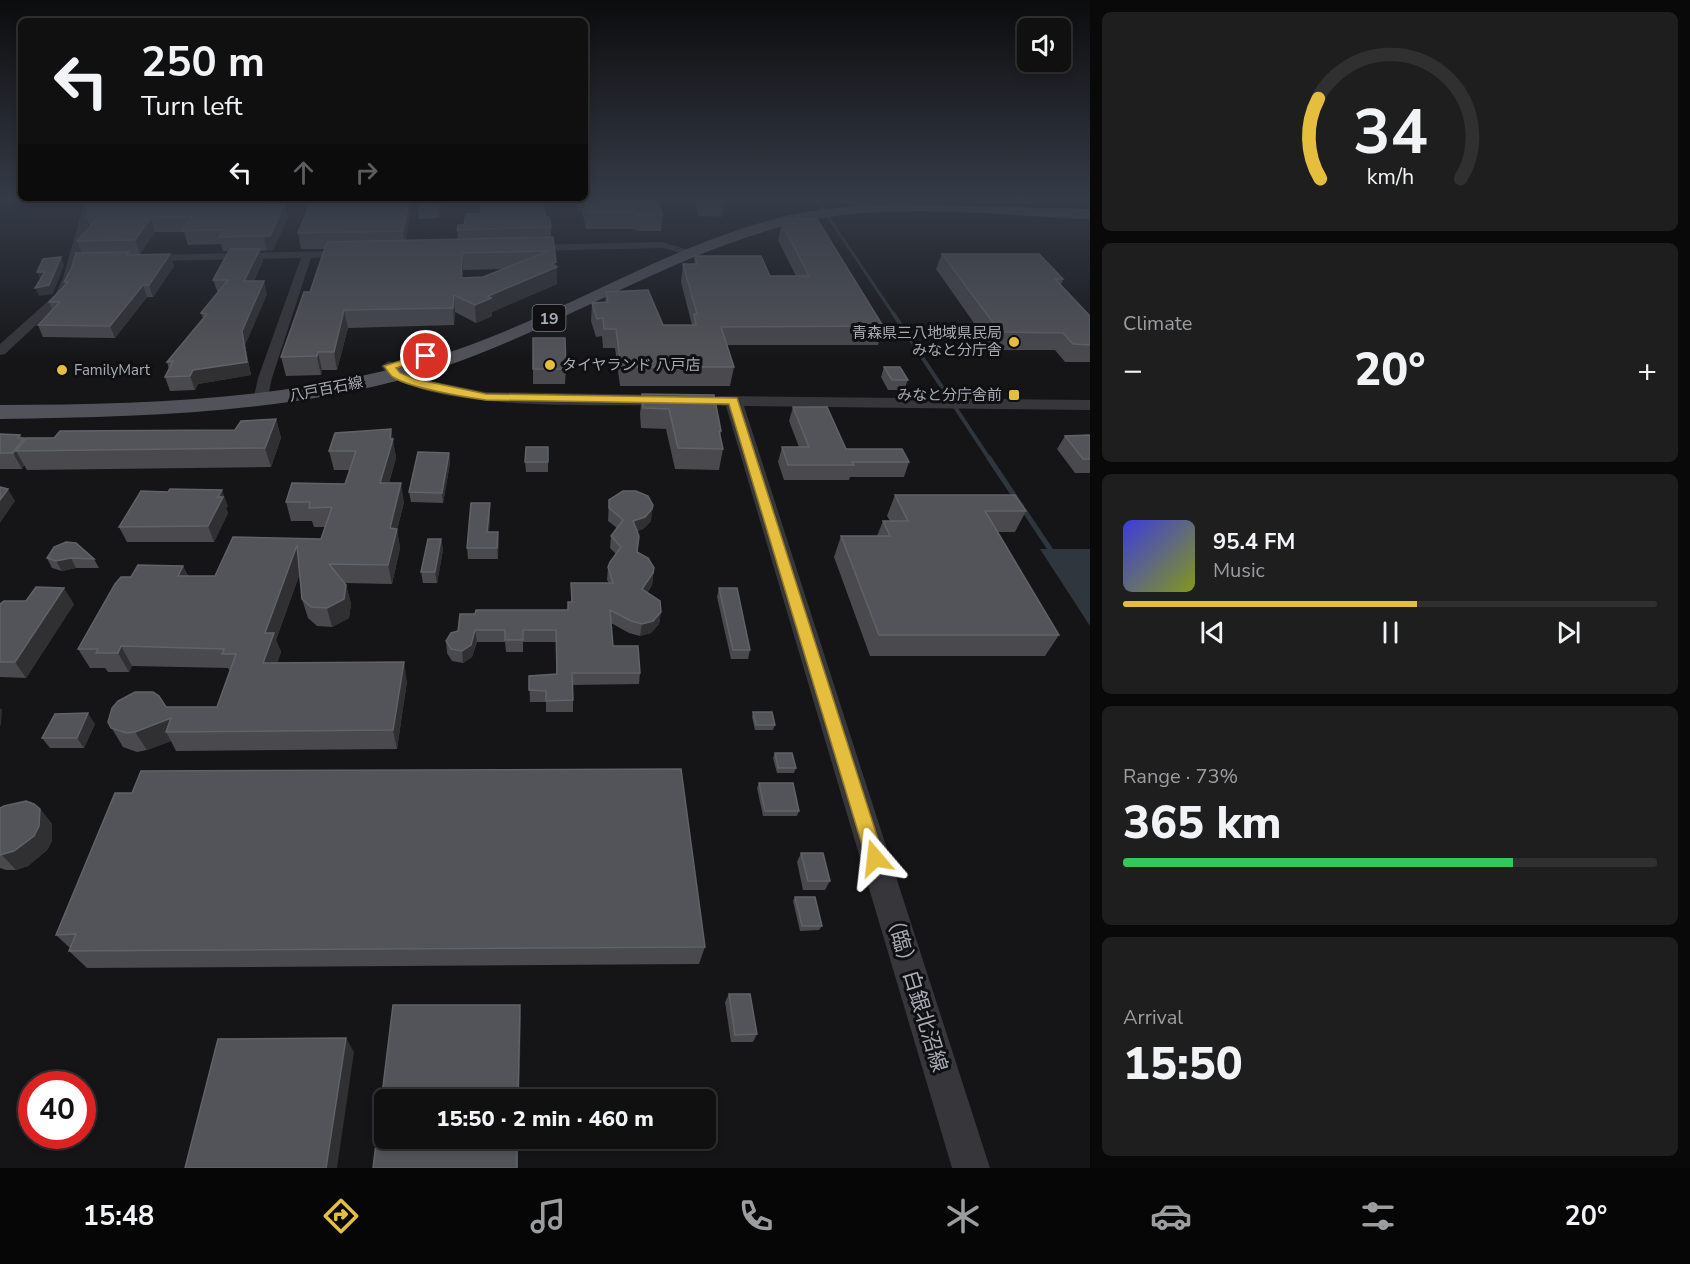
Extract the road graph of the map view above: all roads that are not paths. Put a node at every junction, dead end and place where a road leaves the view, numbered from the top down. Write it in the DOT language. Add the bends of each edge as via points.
graph roads {
  1 [pos="75,255"];
  2 [pos="307,255"];
  3 [pos="319,255"];
  4 [pos="680,255"];
  5 [pos="130,259"];
  6 [pos="0,351"];
  7 [pos="393,371"];
  8 [pos="261,396"];
  9 [pos="0,401"];
  10 [pos="733,401"];
  11 [pos="1090,405"];
  12 [pos="0,412"];
  13 [pos="971,1168"];
  1 -- 6 [label="street" via="60,297"];
  2 -- 3 [label="street"];
  2 -- 5 [label="street"];
  2 -- 8 [label="street"];
  4 -- 7 [label="main road, 八戸百石線 / 19" via="495,342"];
  7 -- 8 [label="main road, 八戸百石線 / 19" via="329,390"];
  7 -- 10 [label="street" via="462,394 486,397"];
  8 -- 9 [label="main road, 八戸百石線 / 19"];
  8 -- 12 [label="main road, 八戸百石線 / 19" via="124,411"];
  10 -- 11 [label="street"];
  10 -- 13 [label="street, （臨）白銀北沼線"];
}
